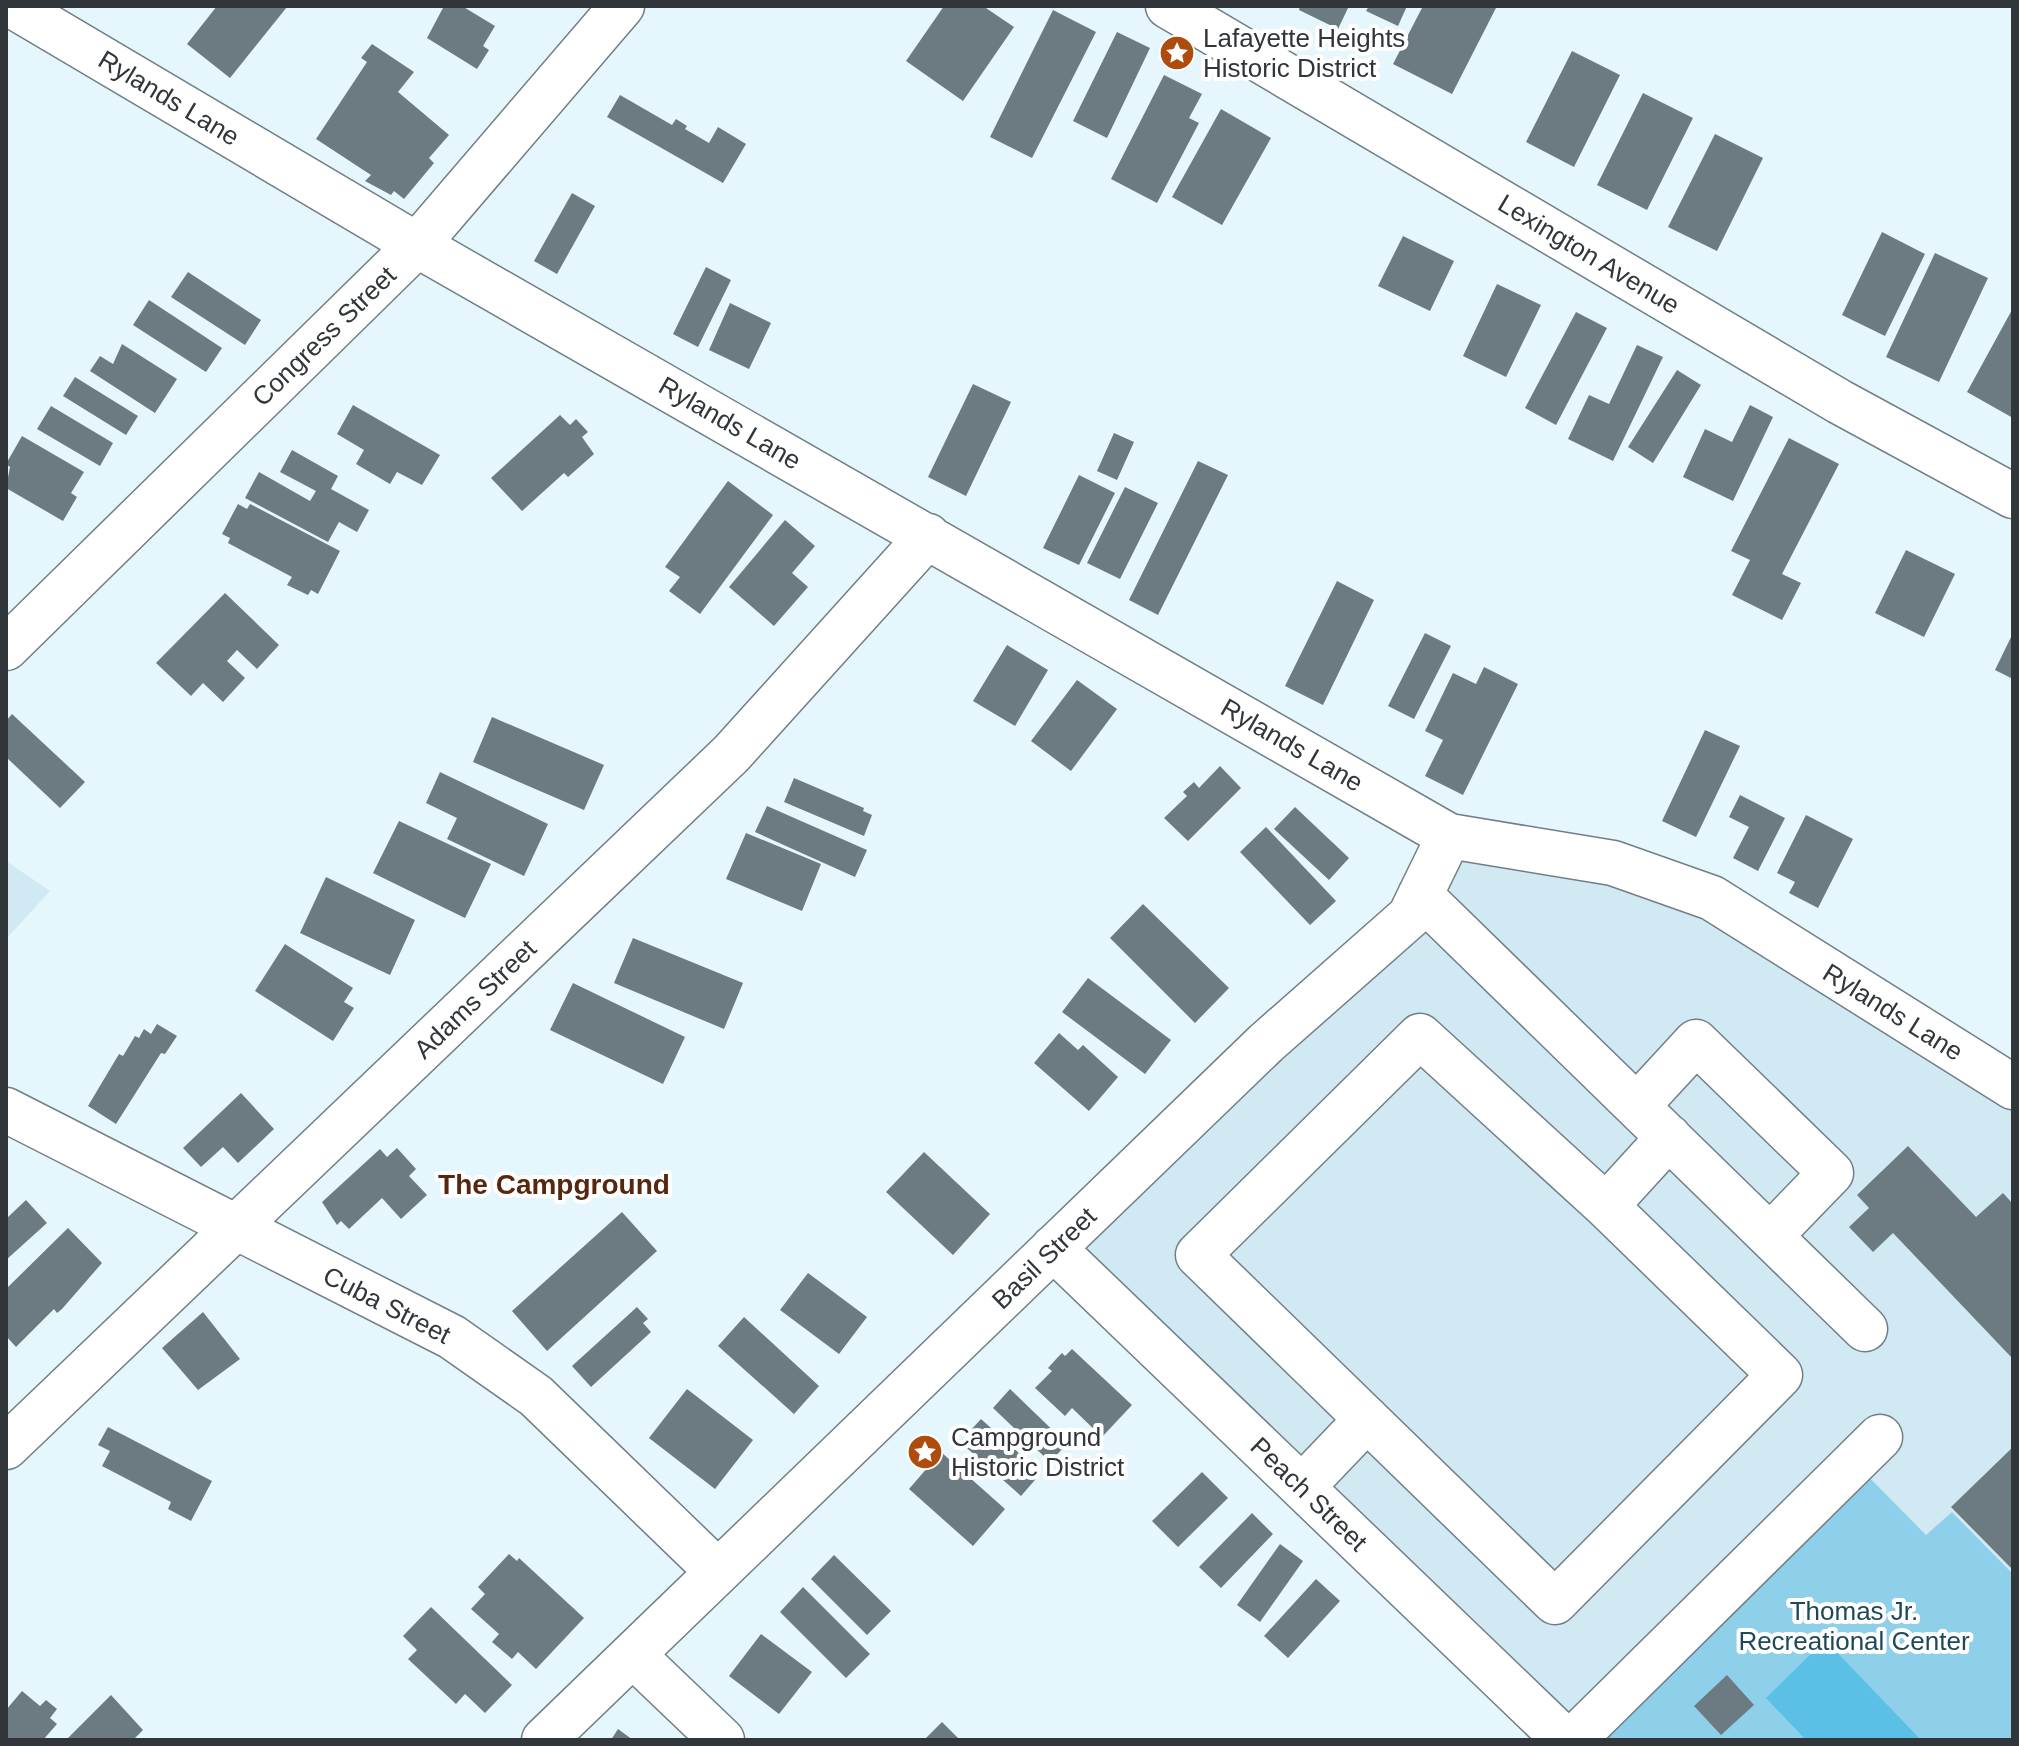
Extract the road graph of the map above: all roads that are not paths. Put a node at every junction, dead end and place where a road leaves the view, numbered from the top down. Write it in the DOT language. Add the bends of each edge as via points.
graph roads {
  1 [pos="622,6"];
  2 [pos="1168,6"];
  3 [pos="14,16"];
  4 [pos="417,245"];
  5 [pos="2013,496"];
  6 [pos="928,536"];
  7 [pos="6,648"];
  8 [pos="1449,836"];
  9 [pos="1420,895"];
  10 [pos="2013,1087"];
  11 [pos="1637,1106"];
  12 [pos="6,1110"];
  13 [pos="1669,1137"];
  14 [pos="1606,1206"];
  15 [pos="236,1227"];
  16 [pos="1770,1236"];
  17 [pos="1053,1248"];
  18 [pos="1865,1329"];
  19 [pos="1367,1419"];
  20 [pos="1880,1437"];
  21 [pos="6,1447"];
  22 [pos="1302,1487"];
  23 [pos="718,1572"];
  24 [pos="633,1655"];
  25 [pos="544,1740"];
  26 [pos="722,1740"];
  27 [pos="1565,1740"];
  28 [pos="1573,1740"];
  1 -- 4 [label="street, Congress Street"];
  2 -- 5 [label="street, Lexington Avenue" via="1826,394"];
  3 -- 4 [label="street, Rylands Lane"];
  4 -- 6 [label="street, Rylands Lane"];
  4 -- 7 [label="street, Congress Street"];
  6 -- 8 [label="street, Rylands Lane"];
  6 -- 15 [label="street, Adams Street" via="731,754"];
  8 -- 9 [label="street, Basil Street"];
  8 -- 10 [label="street, Rylands Lane" via="1613,863 1712,898"];
  9 -- 11 [label="street"];
  9 -- 17 [label="street, Basil Street" via="1410,916 1266,1043"];
  11 -- 13 [label="street"];
  11 -- 16 [label="street" via="1696,1042 1831,1173"];
  12 -- 15 [label="street, Cuba Street"];
  13 -- 14 [label="street"];
  13 -- 16 [label="street"];
  14 -- 19 [label="street" via="1420,1036 1198,1255"];
  14 -- 19 [label="street" via="1780,1375 1555,1602"];
  15 -- 21 [label="street, Adams Street"];
  15 -- 23 [label="street, Cuba Street" via="452,1337 536,1396"];
  16 -- 18 [label="street"];
  17 -- 22 [label="street, Peach Street"];
  17 -- 23 [label="street, Basil Street"];
  19 -- 22 [label="street"];
  20 -- 28 [label="street"];
  22 -- 27 [label="street, Peach Street"];
  23 -- 24 [label="street, Basil Street"];
  24 -- 25 [label="street, Basil Street"];
  24 -- 26 [label="street"];
}
